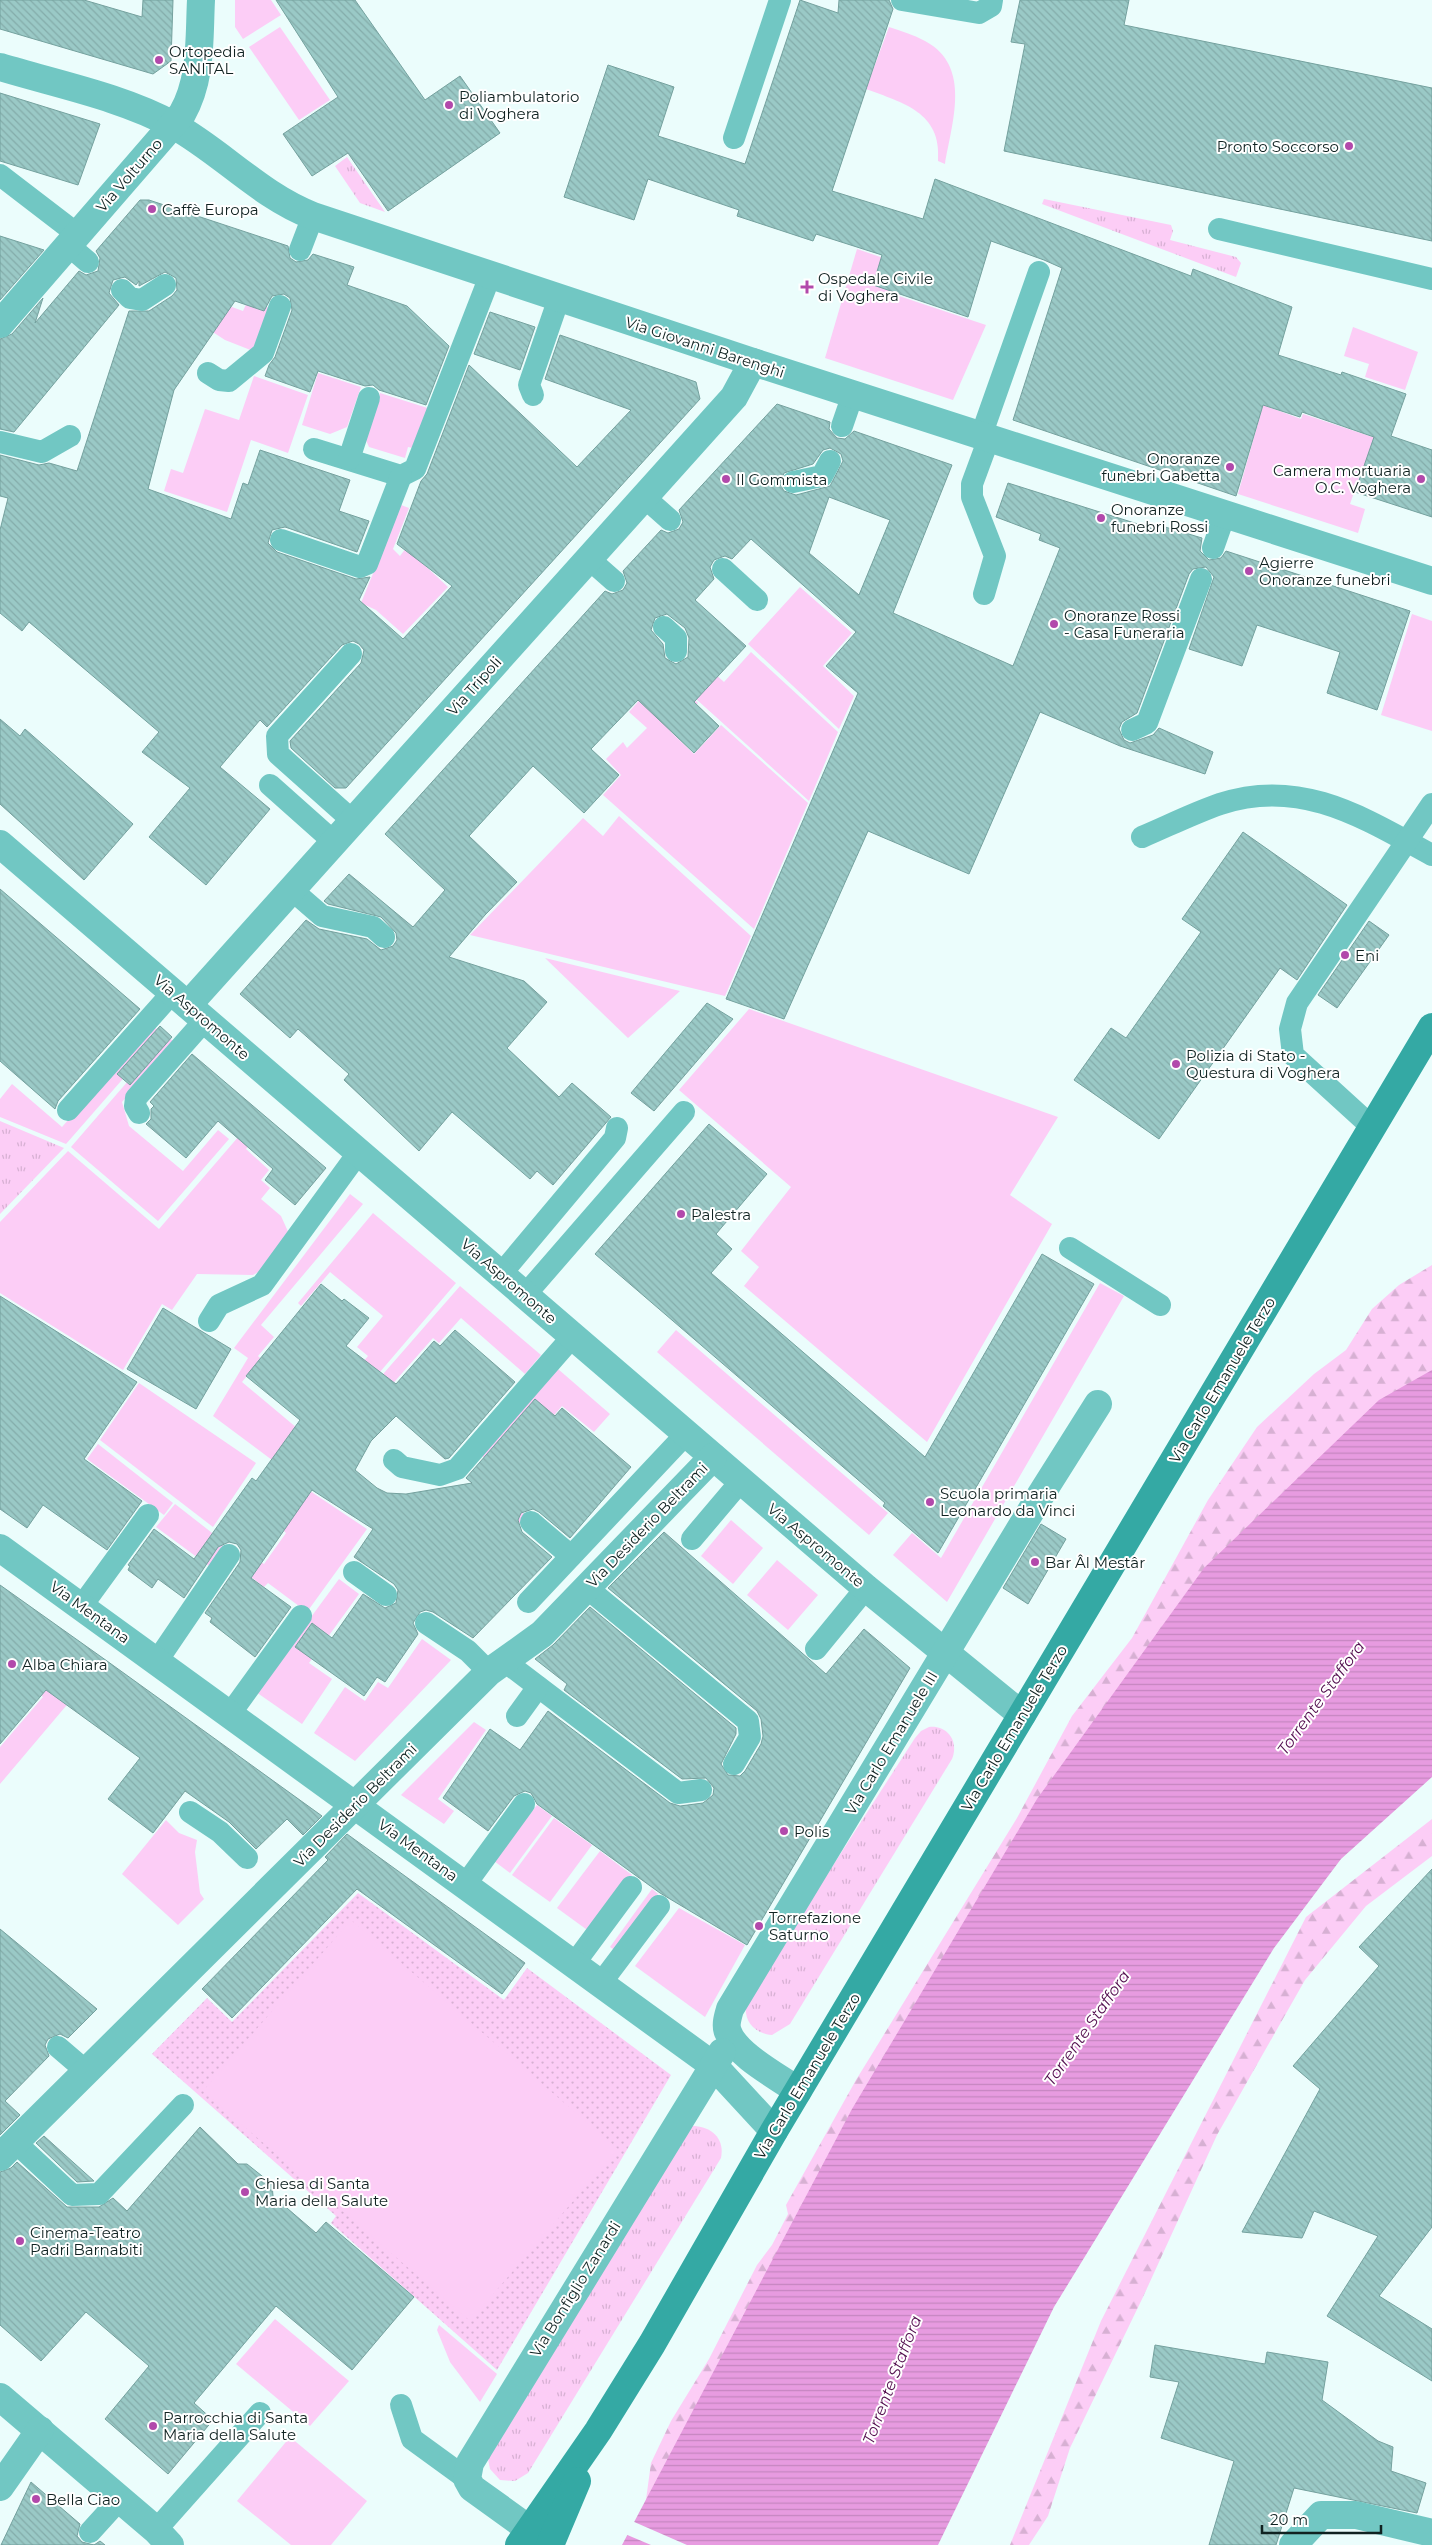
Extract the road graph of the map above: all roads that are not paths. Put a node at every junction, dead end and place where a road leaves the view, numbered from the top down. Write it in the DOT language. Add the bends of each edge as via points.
graph roads {
  1 [pos="201,0"];
  2 [pos="780,0"];
  3 [pos="902,0"];
  4 [pos="992,0"];
  5 [pos="0,67"];
  6 [pos="173,125"];
  7 [pos="734,138"];
  8 [pos="0,176"];
  9 [pos="313,216"];
  10 [pos="1219,229"];
  11 [pos="78,247"];
  12 [pos="300,250"];
  13 [pos="1039,272"];
  14 [pos="490,276"];
  15 [pos="1432,279"];
  16 [pos="165,285"];
  17 [pos="122,290"];
  18 [pos="558,298"];
  19 [pos="280,306"];
  20 [pos="0,324"];
  21 [pos="753,362"];
  22 [pos="208,373"];
  23 [pos="533,394"];
  24 [pos="853,394"];
  25 [pos="369,398"];
  26 [pos="842,426"];
  27 [pos="70,436"];
  28 [pos="985,437"];
  29 [pos="0,442"];
  30 [pos="314,449"];
  31 [pos="350,460"];
  32 [pos="830,461"];
  33 [pos="401,476"];
  34 [pos="793,482"];
  35 [pos="644,497"];
  36 [pos="1225,514"];
  37 [pos="670,520"];
  38 [pos="281,540"];
  39 [pos="1213,548"];
  40 [pos="589,559"];
  41 [pos="723,569"];
  42 [pos="1201,579"];
  43 [pos="614,581"];
  44 [pos="1432,581"];
  45 [pos="984,594"];
  46 [pos="757,600"];
  47 [pos="664,627"];
  48 [pos="676,650"];
  49 [pos="351,654"];
  50 [pos="1132,730"];
  51 [pos="270,786"];
  52 [pos="1432,804"];
  53 [pos="353,821"];
  54 [pos="1142,837"];
  55 [pos="1407,841"];
  56 [pos="334,842"];
  57 [pos="0,844"];
  58 [pos="1432,855"];
  59 [pos="292,890"];
  60 [pos="384,937"];
  61 [pos="188,1006"];
  62 [pos="1432,1026"];
  63 [pos="68,1110"];
  64 [pos="684,1112"];
  65 [pos="139,1113"];
  66 [pos="1372,1127"];
  67 [pos="617,1128"];
  68 [pos="359,1152"];
  69 [pos="1070,1248"];
  70 [pos="501,1274"];
  71 [pos="525,1295"];
  72 [pos="1160,1305"];
  73 [pos="209,1321"];
  74 [pos="573,1336"];
  75 [pos="1098,1404"];
  76 [pos="686,1434"];
  77 [pos="714,1457"];
  78 [pos="394,1460"];
  79 [pos="741,1481"];
  80 [pos="148,1515"];
  81 [pos="531,1522"];
  82 [pos="692,1539"];
  83 [pos="0,1548"];
  84 [pos="229,1555"];
  85 [pos="571,1556"];
  86 [pos="354,1572"];
  87 [pos="587,1588"];
  88 [pos="866,1588"];
  89 [pos="386,1595"];
  90 [pos="528,1602"];
  91 [pos="81,1607"];
  92 [pos="301,1616"];
  93 [pos="426,1623"];
  94 [pos="816,1649"];
  95 [pos="946,1652"];
  96 [pos="157,1661"];
  97 [pos="496,1666"];
  98 [pos="538,1687"];
  99 [pos="230,1714"];
  100 [pos="1022,1715"];
  101 [pos="516,1716"];
  102 [pos="734,1764"];
  103 [pos="701,1790"];
  104 [pos="355,1804"];
  105 [pos="524,1804"];
  106 [pos="190,1812"];
  107 [pos="247,1858"];
  108 [pos="465,1885"];
  109 [pos="587,1973"];
  110 [pos="728,2032"];
  111 [pos="58,2048"];
  112 [pos="714,2066"];
  113 [pos="86,2071"];
  114 [pos="798,2091"];
  115 [pos="183,2105"];
  116 [pos="774,2131"];
  117 [pos="8,2149"];
  118 [pos="0,2397"];
  119 [pos="401,2405"];
  120 [pos="260,2413"];
  121 [pos="40,2430"];
  122 [pos="468,2479"];
  123 [pos="0,2487"];
  124 [pos="120,2499"];
  125 [pos="90,2532"];
  126 [pos="1432,2533"];
  127 [pos="166,2539"];
  128 [pos="533,2540"];
  129 [pos="1293,2545"];
  1 -- 6 [label="street, Via Volturno" via="197,77 190,100"];
  2 -- 7 [label="lane"];
  3 -- 4 [label="lane" via="979,13 990,6"];
  5 -- 6 [label="street, Via Giovanni Barenghi" via="117,102"];
  6 -- 9 [label="street, Via Giovanni Barenghi" via="267,194"];
  6 -- 11 [label="street, Via Volturno"];
  8 -- 11 [label="lane"];
  9 -- 12 [label="lane"];
  9 -- 14 [label="street, Via Giovanni Barenghi"];
  10 -- 15 [label="lane"];
  11 -- 20 [label="street, Via Volturno"];
  13 -- 28 [label="lane"];
  14 -- 18 [label="street, Via Giovanni Barenghi"];
  14 -- 33 [label="lane" via="415,469"];
  16 -- 17 [label="lane" via="142,300 130,298"];
  18 -- 21 [label="street, Via Giovanni Barenghi"];
  18 -- 23 [label="lane" via="529,385"];
  19 -- 22 [label="lane" via="262,354 229,381 219,380"];
  21 -- 24 [label="street, Via Giovanni Barenghi"];
  21 -- 35 [label="street, Via Tripoli" via="734,397"];
  24 -- 26 [label="lane"];
  24 -- 28 [label="street, Via Giovanni Barenghi"];
  25 -- 31 [label="lane"];
  27 -- 29 [label="lane" via="42,452"];
  28 -- 36 [label="street, Via Giovanni Barenghi"];
  28 -- 45 [label="lane" via="972,484 972,497 995,556"];
  30 -- 31 [label="lane"];
  31 -- 33 [label="lane"];
  32 -- 34 [label="lane" via="822,476"];
  33 -- 38 [label="lane" via="367,564 360,567"];
  35 -- 37 [label="lane"];
  35 -- 40 [label="street, Via Tripoli"];
  36 -- 39 [label="lane"];
  36 -- 44 [label="street, Via Giovanni Barenghi"];
  40 -- 43 [label="lane"];
  40 -- 53 [label="street, Via Tripoli"];
  41 -- 46 [label="lane"];
  42 -- 50 [label="lane" via="1147,723"];
  47 -- 48 [label="lane" via="676,638"];
  49 -- 53 [label="lane" via="277,736 278,754"];
  51 -- 56 [label="lane"];
  52 -- 55 [label="lane"];
  53 -- 56 [label="street, Via Tripoli"];
  54 -- 55 [label="lane" via="1221,803 1278,793 1338,806"];
  55 -- 58 [label="lane"];
  55 -- 66 [label="lane" via="1297,1003 1290,1028 1293,1055"];
  56 -- 59 [label="street, Via Tripoli"];
  57 -- 61 [label="street, Via Aspromonte"];
  59 -- 60 [label="lane" via="322,916 373,927"];
  59 -- 61 [label="street, Via Tripoli"];
  61 -- 63 [label="lane"];
  61 -- 65 [label="lane" via="136,1098 135,1106"];
  61 -- 68 [label="street, Via Aspromonte"];
  62 -- 66 [label="main road, Via Carlo Emanuele Terzo"];
  64 -- 71 [label="lane"];
  66 -- 100 [label="main road, Via Carlo Emanuele Terzo"];
  67 -- 70 [label="lane" via="615,1138"];
  68 -- 70 [label="street, Via Aspromonte"];
  68 -- 73 [label="lane" via="262,1285 219,1306"];
  69 -- 72 [label="lane"];
  70 -- 71 [label="street, Via Aspromonte"];
  71 -- 74 [label="street, Via Aspromonte"];
  74 -- 76 [label="street, Via Aspromonte"];
  74 -- 78 [label="lane" via="456,1469 440,1475 402,1468"];
  75 -- 95 [label="street, Via Carlo Emanuele III"];
  76 -- 77 [label="street, Via Aspromonte"];
  76 -- 85 [label="lane"];
  77 -- 79 [label="street, Via Aspromonte"];
  77 -- 87 [label="street, Via Desiderio Beltrami"];
  79 -- 82 [label="lane"];
  79 -- 88 [label="street, Via Aspromonte"];
  80 -- 91 [label="lane"];
  81 -- 85 [label="lane"];
  83 -- 91 [label="street, Via Mentana"];
  84 -- 96 [label="lane"];
  85 -- 90 [label="lane"];
  86 -- 89 [label="lane"];
  87 -- 97 [label="street, Via Desiderio Beltrami" via="542,1634"];
  87 -- 102 [label="lane" via="748,1721 750,1737"];
  88 -- 94 [label="lane"];
  88 -- 95 [label="street, Via Aspromonte"];
  91 -- 96 [label="street, Via Mentana"];
  92 -- 99 [label="lane"];
  93 -- 97 [label="lane"];
  95 -- 100 [label="street, Via Aspromonte"];
  95 -- 110 [label="street, Via Carlo Emanuele III" via="730,2009"];
  96 -- 99 [label="street, Via Mentana"];
  97 -- 98 [label="lane"];
  97 -- 104 [label="street, Via Desiderio Beltrami"];
  98 -- 101 [label="lane"];
  98 -- 103 [label="lane" via="678,1793"];
  99 -- 104 [label="street, Via Mentana"];
  100 -- 114 [label="main road, Via Carlo Emanuele Terzo"];
  104 -- 108 [label="street, Via Mentana"];
  104 -- 113 [label="street, Via Desiderio Beltrami"];
  105 -- 108 [label="lane"];
  106 -- 107 [label="lane" via="220,1832"];
  108 -- 109 [label="street, Via Mentana"];
  109 -- 109 [label="lane" via="644,1896"];
  109 -- 112 [label="street, Via Mentana"];
  110 -- 112 [label="street, Via Bonfiglio Zanardi"];
  110 -- 114 [label="street" via="746,2055"];
  111 -- 113 [label="lane"];
  112 -- 116 [label="street, Via Mentana"];
  112 -- 122 [label="street, Via Bonfiglio Zanardi" via="477,2448 470,2463"];
  113 -- 117 [label="street, Via Desiderio Beltrami"];
  114 -- 116 [label="main road, Via Carlo Emanuele Terzo"];
  115 -- 117 [label="lane" via="99,2194 72,2195"];
  116 -- 128 [label="main road, Via Carlo Emanuele Terzo" via="652,2344"];
  118 -- 121 [label="street"];
  119 -- 122 [label="lane" via="412,2439"];
  120 -- 127 [label="lane"];
  121 -- 123 [label="street"];
  121 -- 124 [label="street"];
  122 -- 128 [label="street" via="480,2496"];
  124 -- 125 [label="lane"];
  124 -- 127 [label="street"];
  126 -- 129 [label="street" via="1356,2514 1321,2515"];
}
